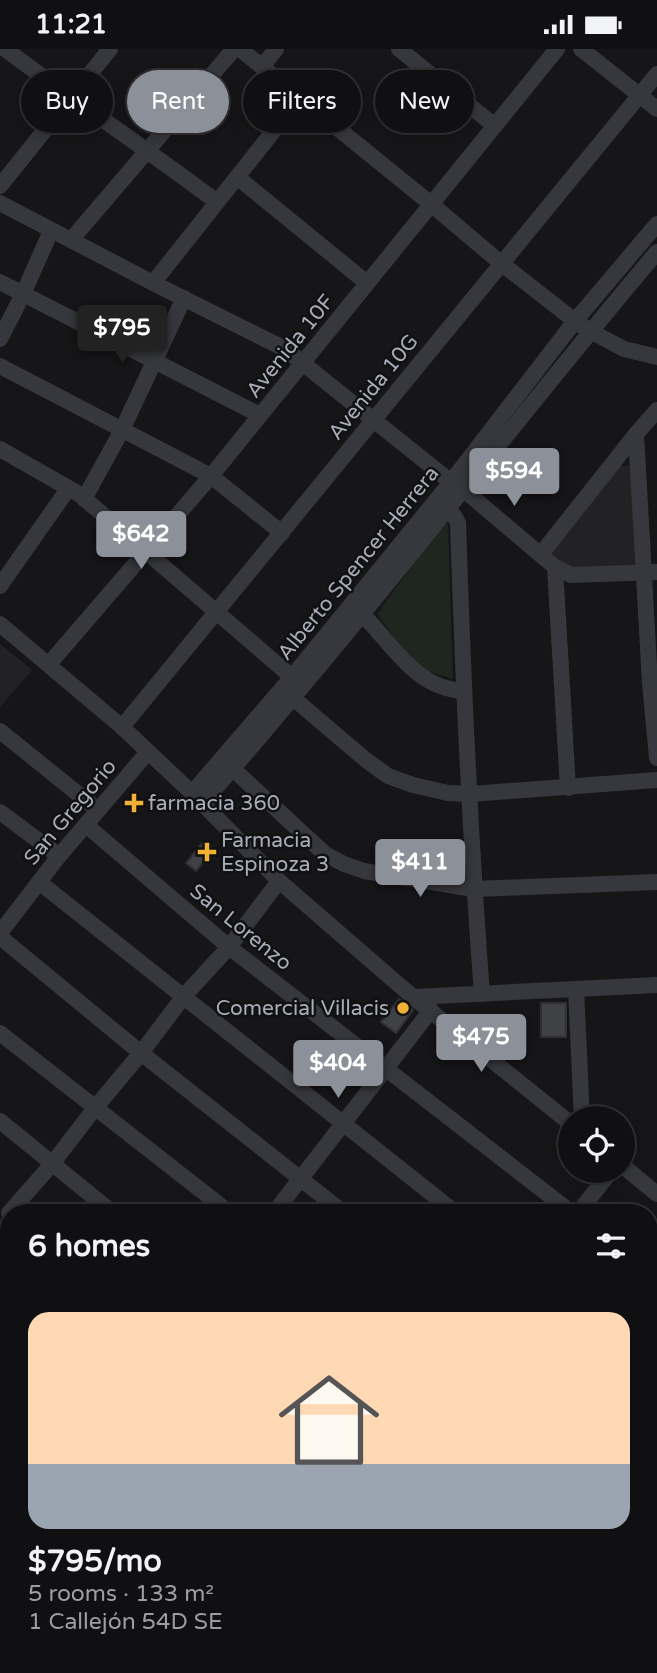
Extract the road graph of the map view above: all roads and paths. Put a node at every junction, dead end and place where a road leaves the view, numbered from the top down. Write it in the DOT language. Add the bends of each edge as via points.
graph roads {
  1 [pos="5,49"];
  2 [pos="110,49"];
  3 [pos="234,49"];
  4 [pos="240,49"];
  5 [pos="276,49"];
  6 [pos="399,49"];
  7 [pos="557,49"];
  8 [pos="580,49"];
  9 [pos="262,67"];
  10 [pos="34,70"];
  11 [pos="93,70"];
  12 [pos="265,70"];
  13 [pos="657,74"];
  14 [pos="640,95"];
  15 [pos="657,109"];
  16 [pos="113,126"];
  17 [pos="495,126"];
  18 [pos="42,133"];
  19 [pos="272,133"];
  20 [pos="342,133"];
  21 [pos="148,150"];
  22 [pos="237,177"];
  23 [pos="0,186"];
  24 [pos="217,202"];
  25 [pos="0,203"];
  26 [pos="431,204"];
  27 [pos="657,224"];
  28 [pos="51,231"];
  29 [pos="71,240"];
  30 [pos="657,252"];
  31 [pos="502,264"];
  32 [pos="0,282"];
  33 [pos="153,283"];
  34 [pos="367,283"];
  35 [pos="23,294"];
  36 [pos="184,298"];
  37 [pos="576,321"];
  38 [pos="590,331"];
  39 [pos="0,339"];
  40 [pos="657,358"];
  41 [pos="155,361"];
  42 [pos="303,363"];
  43 [pos="0,366"];
  44 [pos="657,410"];
  45 [pos="260,415"];
  46 [pos="373,421"];
  47 [pos="122,430"];
  48 [pos="636,434"];
  49 [pos="0,449"];
  50 [pos="211,476"];
  51 [pos="458,486"];
  52 [pos="68,489"];
  53 [pos="84,499"];
  54 [pos="448,509"];
  55 [pos="282,533"];
  56 [pos="146,551"];
  57 [pos="541,554"];
  58 [pos="555,567"];
  59 [pos="650,572"];
  60 [pos="0,586"];
  61 [pos="217,612"];
  62 [pos="367,619"];
  63 [pos="0,624"];
  64 [pos="49,664"];
  65 [pos="292,677"];
  66 [pos="653,683"];
  67 [pos="464,691"];
  68 [pos="293,698"];
  69 [pos="122,727"];
  70 [pos="0,731"];
  71 [pos="148,752"];
  72 [pos="657,758"];
  73 [pos="233,769"];
  74 [pos="657,780"];
  75 [pos="568,787"];
  76 [pos="470,794"];
  77 [pos="197,798"];
  78 [pos="98,810"];
  79 [pos="1,815"];
  80 [pos="86,825"];
  81 [pos="59,856"];
  82 [pos="279,881"];
  83 [pos="39,882"];
  84 [pos="657,882"];
  85 [pos="474,889"];
  86 [pos="2,927"];
  87 [pos="229,947"];
  88 [pos="657,985"];
  89 [pos="576,989"];
  90 [pos="482,993"];
  91 [pos="184,996"];
  92 [pos="413,997"];
  93 [pos="431,1010"];
  94 [pos="0,1034"];
  95 [pos="141,1053"];
  96 [pos="386,1069"];
  97 [pos="581,1106"];
  98 [pos="95,1108"];
  99 [pos="558,1113"];
  100 [pos="0,1121"];
  101 [pos="343,1124"];
  102 [pos="52,1164"];
  103 [pos="635,1176"];
  104 [pos="301,1178"];
  105 [pos="602,1183"];
  106 [pos="657,1194"];
  107 [pos="18,1204"];
  108 [pos="102,1204"];
  109 [pos="218,1204"];
  110 [pos="281,1204"];
  111 [pos="333,1204"];
  112 [pos="445,1204"];
  113 [pos="560,1204"];
  114 [pos="585,1204"];
  1 -- 10 [label="street"];
  2 -- 11 [label="street"];
  3 -- 21 [label="street"];
  4 -- 9 [label="street"];
  5 -- 9 [label="street"];
  6 -- 17 [label="street"];
  7 -- 17 [label="street, Avenida 10F"];
  8 -- 14 [label="street"];
  9 -- 12 [label="street"];
  13 -- 14 [label="street, Avenida 10G"];
  14 -- 15 [label="street"];
  14 -- 31 [label="street, Avenida 10G"];
  16 -- 21 [label="street"];
  17 -- 26 [label="street, Avenida 10F"];
  18 -- 23 [label="street"];
  19 -- 22 [label="street"];
  20 -- 26 [label="street"];
  21 -- 24 [label="street"];
  21 -- 29 [label="street"];
  22 -- 24 [label="street"];
  22 -- 34 [label="street"];
  24 -- 33 [label="street"];
  25 -- 28 [label="street"];
  26 -- 31 [label="street"];
  26 -- 34 [label="street, Avenida 10F"];
  27 -- 37 [label="street, Alberto Spencer Herrera"];
  28 -- 29 [label="street"];
  28 -- 35 [label="street"];
  29 -- 33 [label="street"];
  30 -- 38 [label="street, Alberto Spencer Herrera"];
  31 -- 37 [label="street"];
  31 -- 46 [label="street, Avenida 10G"];
  32 -- 35 [label="street"];
  33 -- 36 [label="street"];
  34 -- 42 [label="street, Avenida 10F"];
  35 -- 39 [label="street"];
  35 -- 41 [label="street"];
  36 -- 41 [label="street"];
  36 -- 42 [label="street" via="285,349"];
  37 -- 38 [label="street"];
  37 -- 51 [label="street, Alberto Spencer Herrera"];
  38 -- 40 [label="street" via="624,349"];
  38 -- 51 [label="street, Alberto Spencer Herrera"];
  41 -- 45 [label="street"];
  41 -- 47 [label="street"];
  42 -- 45 [label="street, Avenida 10F"];
  42 -- 46 [label="street"];
  43 -- 47 [label="street"];
  44 -- 48 [label="street"];
  45 -- 50 [label="street, Avenida 10F"];
  46 -- 51 [label="street"];
  46 -- 55 [label="street, Avenida 10G"];
  47 -- 50 [label="street"];
  47 -- 53 [label="street"];
  48 -- 57 [label="street"];
  48 -- 59 [label="street"];
  49 -- 52 [label="street"];
  50 -- 55 [label="street"];
  50 -- 56 [label="street, Avenida 10F"];
  51 -- 54 [label="street, Alberto Spencer Herrera"];
  51 -- 57 [label="street"];
  51 -- 65 [label="street, Alberto Spencer Herrera"];
  52 -- 53 [label="street"];
  52 -- 60 [label="street"];
  53 -- 56 [label="street"];
  54 -- 67 [label="street" via="458,523"];
  54 -- 68 [label="street, Alberto Spencer Herrera"];
  55 -- 61 [label="street, Avenida 10G"];
  56 -- 61 [label="street"];
  56 -- 64 [label="street, Avenida 10F"];
  57 -- 58 [label="street"];
  58 -- 59 [label="street" via="571,575"];
  58 -- 75 [label="street"];
  59 -- 66 [label="street"];
  61 -- 65 [label="street"];
  61 -- 69 [label="street, Avenida 10G"];
  62 -- 67 [label="street" via="413,671 447,689"];
  63 -- 64 [label="street"];
  64 -- 69 [label="street"];
  65 -- 77 [label="street, Alberto Spencer Herrera"];
  66 -- 72 [label="street"];
  67 -- 76 [label="street"];
  68 -- 73 [label="street, Alberto Spencer Herrera"];
  68 -- 76 [label="street" via="388,776 449,793"];
  69 -- 71 [label="street"];
  70 -- 78 [label="street"];
  71 -- 77 [label="street"];
  71 -- 78 [label="street, San Gregorio"];
  73 -- 77 [label="street, Alberto Spencer Herrera"];
  73 -- 85 [label="street" via="325,854 344,864"];
  74 -- 75 [label="street"];
  75 -- 76 [label="street"];
  76 -- 85 [label="street"];
  77 -- 82 [label="street"];
  78 -- 80 [label="street, San Gregorio"];
  79 -- 81 [label="street"];
  80 -- 81 [label="street, San Gregorio"];
  80 -- 87 [label="street, San Lorenzo"];
  81 -- 83 [label="street, San Gregorio"];
  82 -- 87 [label="street"];
  82 -- 92 [label="street"];
  83 -- 86 [label="street, San Gregorio"];
  83 -- 91 [label="street"];
  84 -- 85 [label="street"];
  85 -- 90 [label="street"];
  86 -- 95 [label="street"];
  87 -- 91 [label="street"];
  87 -- 96 [label="street, San Lorenzo"];
  88 -- 89 [label="street"];
  89 -- 90 [label="street"];
  89 -- 97 [label="street"];
  90 -- 92 [label="street"];
  91 -- 95 [label="street"];
  91 -- 101 [label="street"];
  92 -- 93 [label="street"];
  93 -- 96 [label="street"];
  93 -- 99 [label="street"];
  94 -- 98 [label="street"];
  95 -- 98 [label="street"];
  95 -- 104 [label="street"];
  96 -- 101 [label="street"];
  96 -- 113 [label="street, San Lorenzo"];
  98 -- 102 [label="street"];
  98 -- 109 [label="street"];
  100 -- 102 [label="street"];
  101 -- 104 [label="street"];
  101 -- 112 [label="street"];
  102 -- 107 [label="street"];
  102 -- 108 [label="street"];
  103 -- 106 [label="street"];
  104 -- 110 [label="street"];
  104 -- 111 [label="street"];
  105 -- 114 [label="street"];
}
